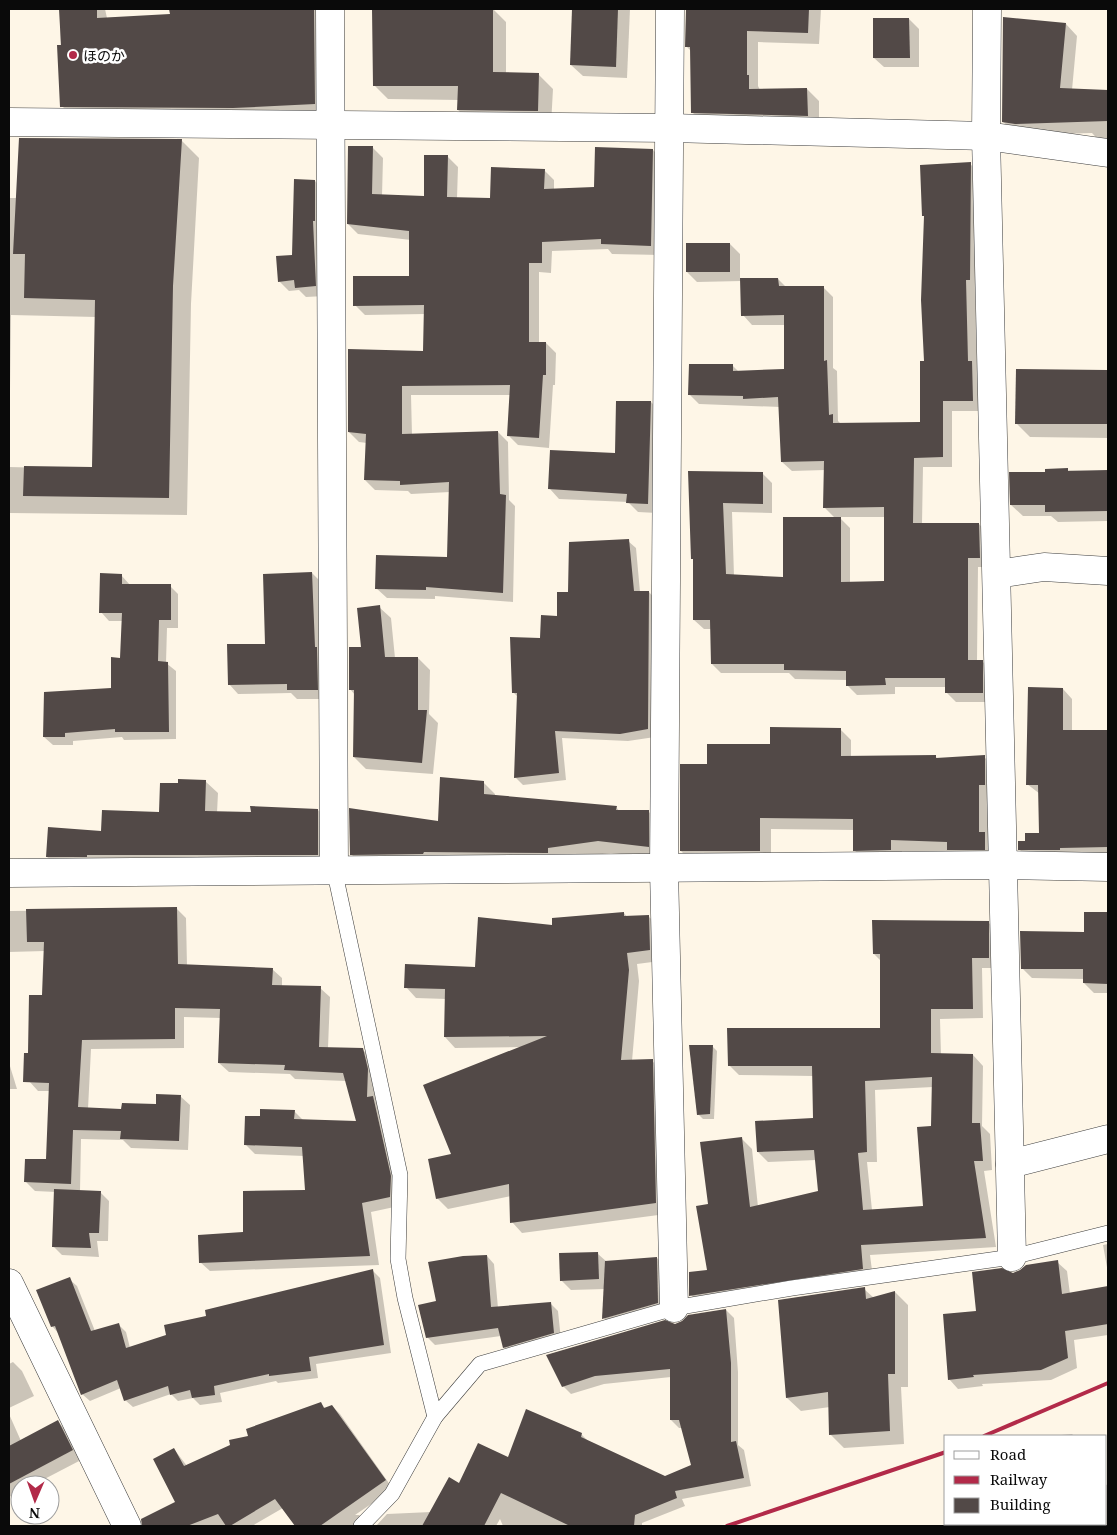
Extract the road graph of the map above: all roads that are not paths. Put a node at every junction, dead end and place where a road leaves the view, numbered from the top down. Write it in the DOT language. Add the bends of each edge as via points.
graph roads {
  1 [pos="330,9"];
  2 [pos="670,9"];
  3 [pos="987,9"];
  4 [pos="9,122"];
  5 [pos="330,126"];
  6 [pos="670,128"];
  7 [pos="986,136"];
  8 [pos="1108,153"];
  9 [pos="1108,571"];
  10 [pos="997,574"];
  11 [pos="1003,865"];
  12 [pos="1108,867"];
  13 [pos="334,869"];
  14 [pos="664,869"];
  15 [pos="9,873"];
  16 [pos="1108,1139"];
  17 [pos="1010,1164"];
  18 [pos="1108,1233"];
  19 [pos="1012,1257"];
  20 [pos="9,1283"];
  21 [pos="674,1308"];
  22 [pos="435,1417"];
  23 [pos="127,1526"];
  24 [pos="362,1526"];
  1 -- 5 [label="street"];
  2 -- 6 [label="street"];
  3 -- 7 [label="street"];
  4 -- 5 [label="street"];
  5 -- 6 [label="street"];
  5 -- 13 [label="street"];
  6 -- 7 [label="street"];
  6 -- 14 [label="street"];
  7 -- 8 [label="street"];
  7 -- 10 [label="street"];
  9 -- 10 [label="street" via="1044,567"];
  10 -- 11 [label="street"];
  11 -- 12 [label="street"];
  11 -- 14 [label="street"];
  11 -- 17 [label="street"];
  13 -- 14 [label="street"];
  13 -- 15 [label="street"];
  13 -- 22 [label="lane" via="400,1175 398,1259"];
  14 -- 21 [label="street"];
  16 -- 17 [label="street"];
  17 -- 19 [label="street"];
  18 -- 19 [label="lane"];
  19 -- 21 [label="lane"];
  20 -- 23 [label="street"];
  21 -- 22 [label="lane" via="480,1364"];
  22 -- 24 [label="lane" via="392,1494"];
}
